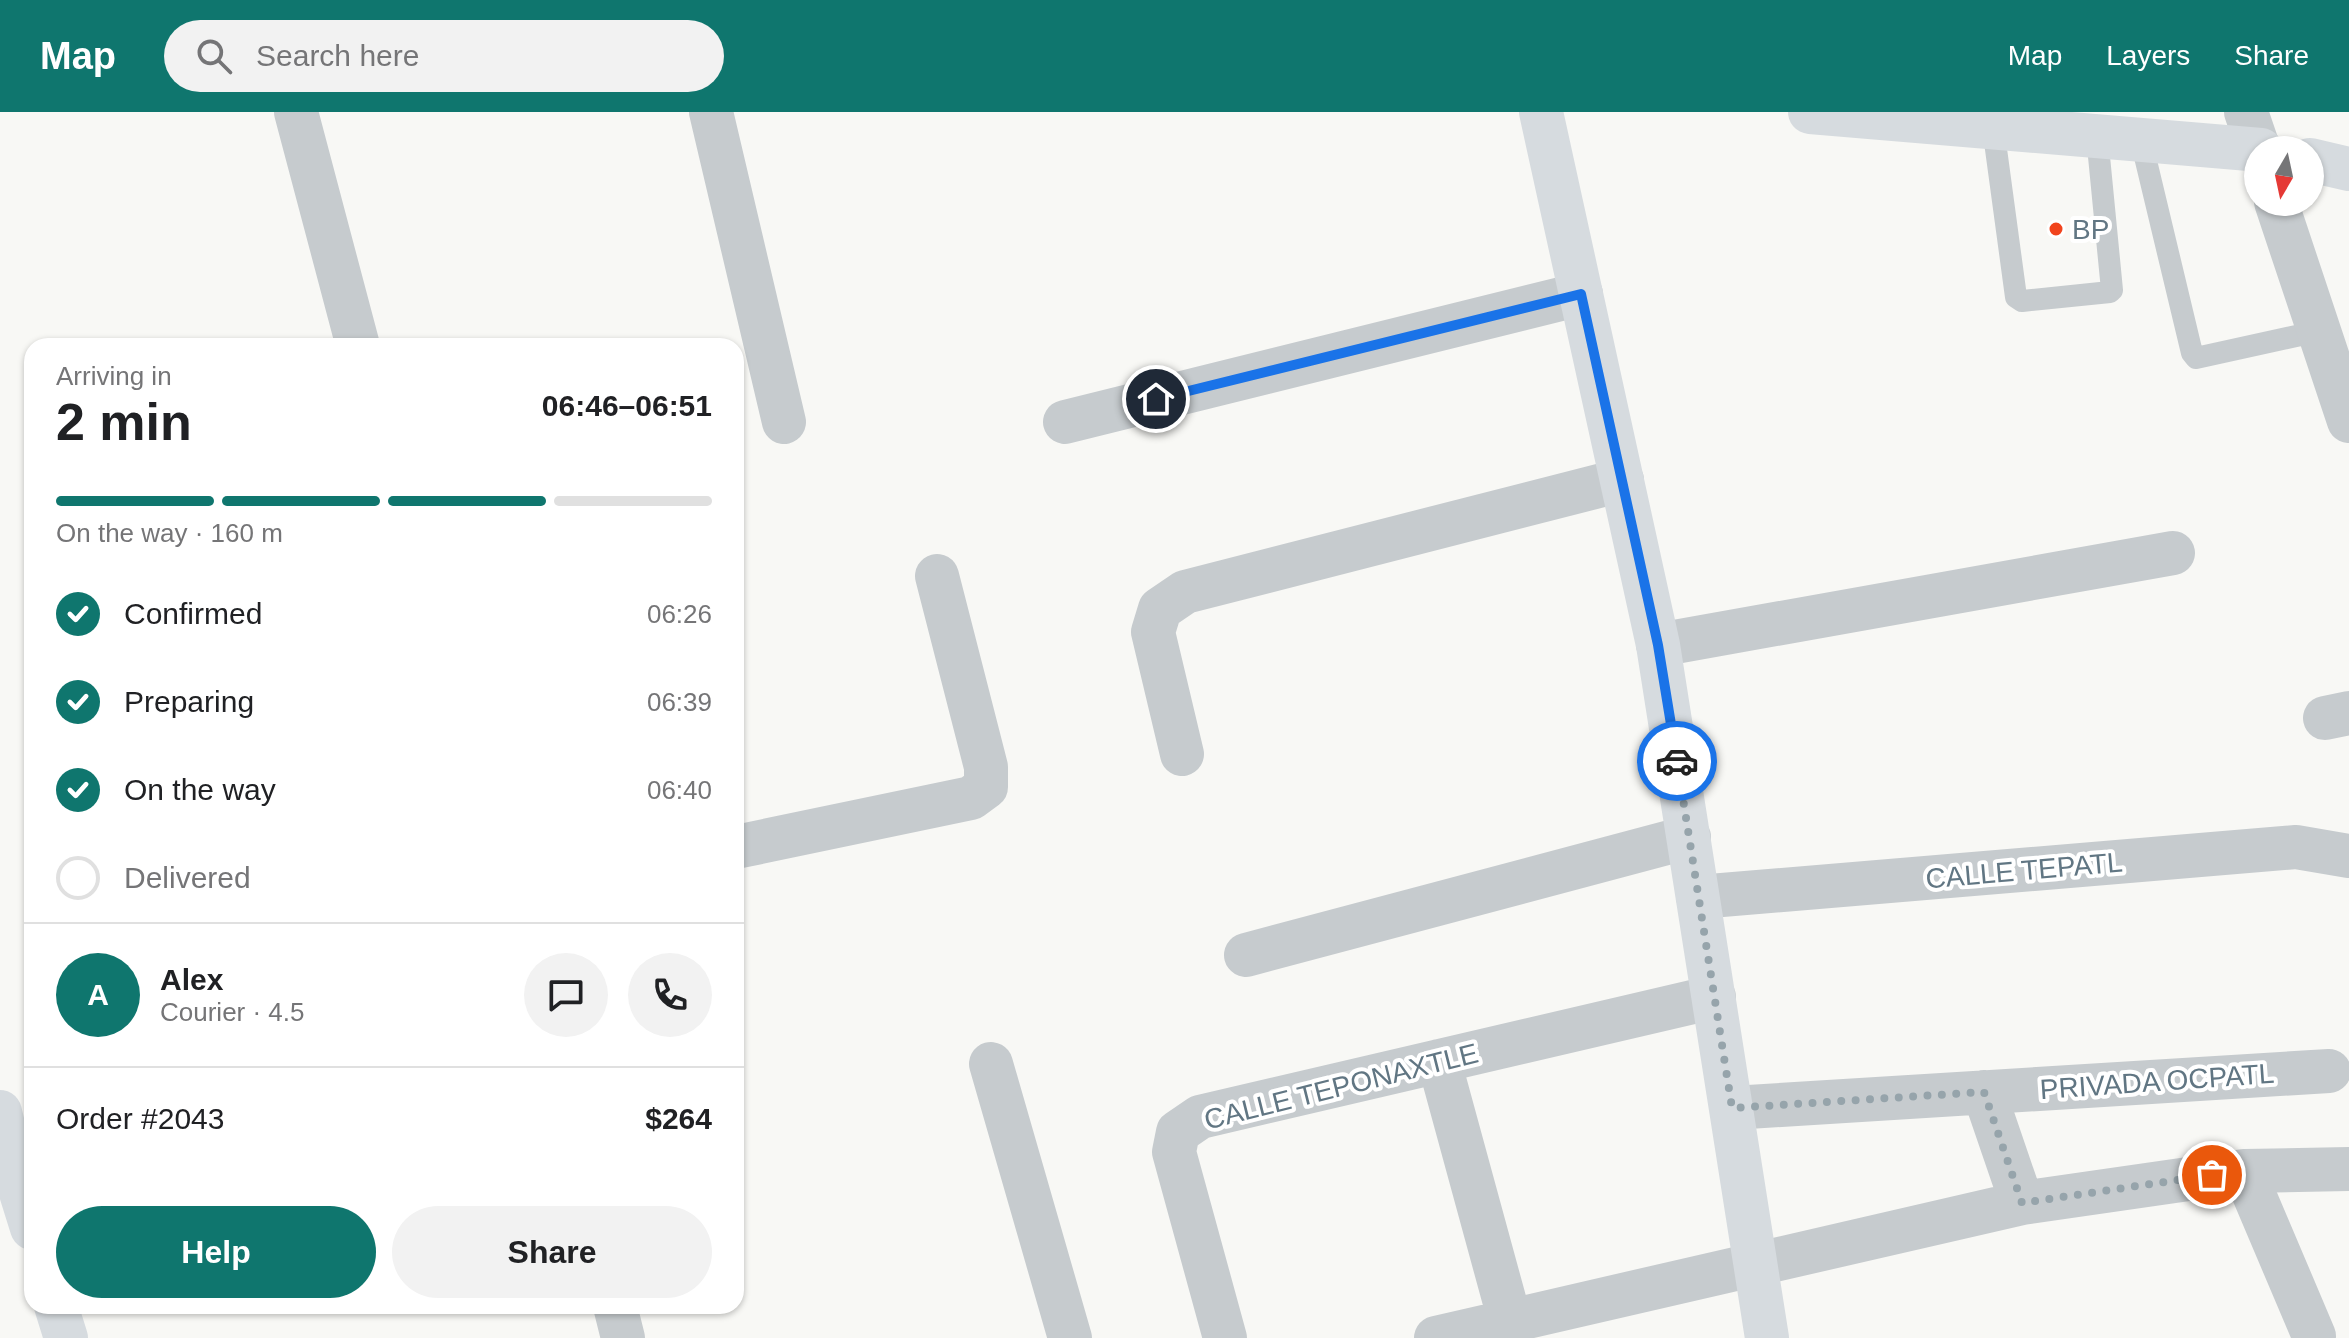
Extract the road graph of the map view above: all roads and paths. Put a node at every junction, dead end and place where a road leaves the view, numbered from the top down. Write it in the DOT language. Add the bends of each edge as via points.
graph roads {
  1 [pos="296,112"];
  2 [pos="1541,112"];
  3 [pos="1810,112"];
  4 [pos="2246,112"];
  5 [pos="712,116"];
  6 [pos="1993,127"];
  7 [pos="2097,136"];
  8 [pos="2255,136"];
  9 [pos="2141,140"];
  10 [pos="2244,149"];
  11 [pos="2324,163"];
  12 [pos="2349,169"];
  13 [pos="2281,216"];
  14 [pos="1581,294"];
  15 [pos="2319,331"];
  16 [pos="356,338"];
  17 [pos="2349,421"];
  18 [pos="784,422"];
  19 [pos="1065,422"];
  20 [pos="1622,480"];
  21 [pos="2173,553"];
  22 [pos="937,576"];
  23 [pos="1658,645"];
  24 [pos="1182,754"];
  25 [pos="1689,837"];
  26 [pos="744,845"];
  27 [pos="2349,856"];
  28 [pos="1698,897"];
  29 [pos="1246,955"];
  30 [pos="1714,997"];
  31 [pos="1439,1061"];
  32 [pos="991,1064"];
  33 [pos="2329,1071"];
  34 [pos="1984,1092"];
  35 [pos="1732,1108"];
  36 [pos="0,1112"];
  37 [pos="7,1168"];
  38 [pos="2349,1169"];
  39 [pos="2244,1171"];
  40 [pos="2022,1203"];
  41 [pos="24,1209"];
  42 [pos="1755,1265"];
  43 [pos="58,1314"];
  44 [pos="617,1314"];
  45 [pos="1510,1321"];
  46 [pos="2321,1335"];
  47 [pos="66,1338"];
  48 [pos="623,1338"];
  49 [pos="1070,1338"];
  50 [pos="1225,1338"];
  51 [pos="1436,1338"];
  52 [pos="1767,1338"];
  1 -- 16 [label="street"];
  2 -- 14 [label="street"];
  3 -- 6 [label="street"];
  4 -- 8 [label="street"];
  5 -- 18 [label="street"];
  6 -- 7 [label="street"];
  6 -- 7 [label="lane" via="2016,297 2022,301 2112,290"];
  7 -- 9 [label="street"];
  9 -- 10 [label="street"];
  9 -- 15 [label="lane" via="2196,358"];
  11 -- 12 [label="street"];
  13 -- 15 [label="street"];
  14 -- 19 [label="street"];
  14 -- 20 [label="street"];
  15 -- 17 [label="street"];
  20 -- 23 [label="street"];
  20 -- 24 [label="street" via="1185,592 1160,609 1153,632"];
  21 -- 23 [label="street"];
  22 -- 26 [label="street" via="986,767 986,787 971,798"];
  23 -- 25 [label="street"];
  25 -- 28 [label="street"];
  25 -- 29 [label="street"];
  27 -- 28 [label="street, CALLE TEPATL" via="2296,847"];
  28 -- 30 [label="street"];
  30 -- 31 [label="street, CALLE TEPONAXTLE"];
  30 -- 35 [label="street"];
  31 -- 45 [label="street"];
  31 -- 50 [label="street, CALLE TEPONAXTLE" via="1200,1117 1178,1132 1174,1152"];
  32 -- 49 [label="street"];
  33 -- 34 [label="street, PRIVADA OCPATL"];
  34 -- 35 [label="street, PRIVADA OCPATL"];
  34 -- 40 [label="street"];
  35 -- 42 [label="street"];
  36 -- 37 [label="street"];
  37 -- 41 [label="street"];
  38 -- 39 [label="street"];
  39 -- 40 [label="street"];
  39 -- 46 [label="street"];
  40 -- 42 [label="street"];
  42 -- 45 [label="street"];
  42 -- 52 [label="street"];
  43 -- 47 [label="street"];
  44 -- 48 [label="street"];
  45 -- 51 [label="street"];
}
